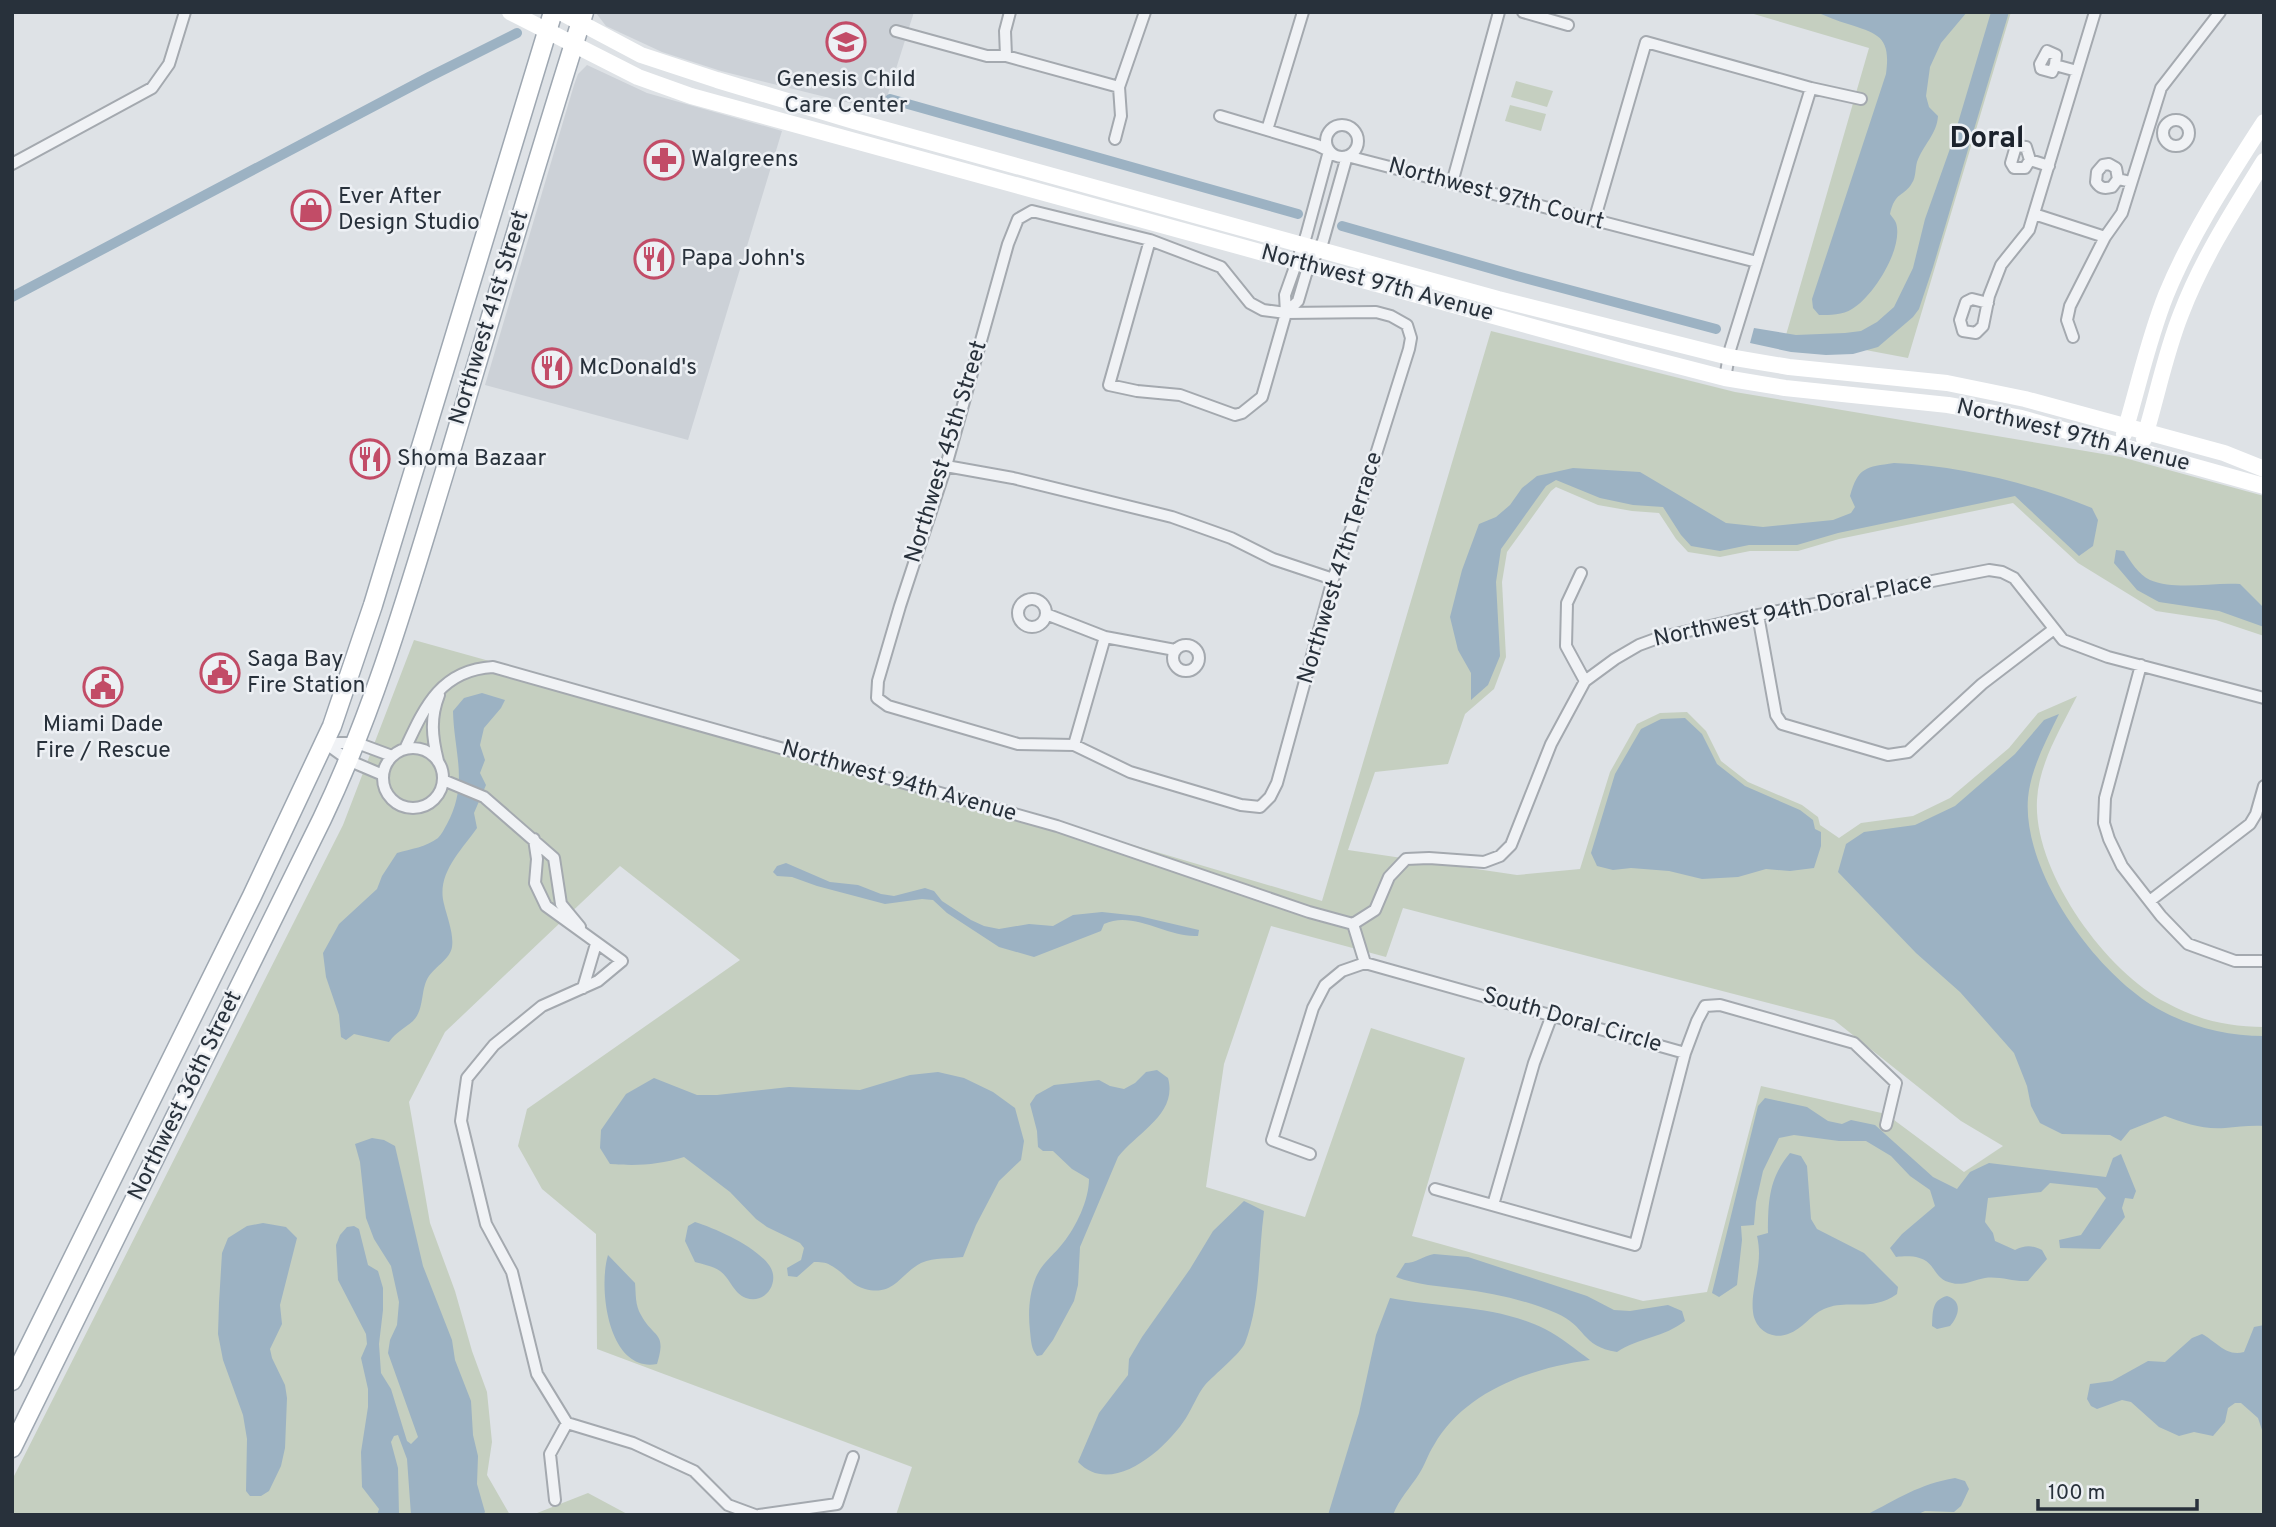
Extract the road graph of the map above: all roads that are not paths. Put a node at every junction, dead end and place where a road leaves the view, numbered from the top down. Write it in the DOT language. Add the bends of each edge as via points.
graph roads {
  1 [pos="185,12"];
  2 [pos="510,12"];
  3 [pos="553,12"];
  4 [pos="560,12"];
  5 [pos="1010,12"];
  6 [pos="1145,12"];
  7 [pos="1303,12"];
  8 [pos="1499,12"];
  9 [pos="1523,12"];
  10 [pos="2095,12"];
  11 [pos="2220,12"];
  12 [pos="582,18"];
  13 [pos="1568,25"];
  14 [pos="548,31"];
  15 [pos="896,31"];
  16 [pos="574,44"];
  17 [pos="1006,56"];
  18 [pos="2055,65"];
  19 [pos="2077,71"];
  20 [pos="1119,87"];
  21 [pos="1811,88"];
  22 [pos="1861,99"];
  23 [pos="1220,116"];
  24 [pos="2264,122"];
  25 [pos="2149,127"];
  26 [pos="1268,130"];
  27 [pos="2163,131"];
  28 [pos="1115,139"];
  29 [pos="1329,151"];
  30 [pos="1346,156"];
  31 [pos="2029,160"];
  32 [pos="2264,162"];
  33 [pos="12,164"];
  34 [pos="2049,166"];
  35 [pos="2118,179"];
  36 [pos="1452,183"];
  37 [pos="2131,183"];
  38 [pos="2034,214"];
  39 [pos="1594,221"];
  40 [pos="2105,237"];
  41 [pos="1150,240"];
  42 [pos="1311,246"];
  43 [pos="1757,262"];
  44 [pos="1303,264"];
  45 [pos="2167,293"];
  46 [pos="2186,301"];
  47 [pos="1988,303"];
  48 [pos="1286,313"];
  49 [pos="461,316"];
  50 [pos="488,325"];
  51 [pos="2073,337"];
  52 [pos="450,351"];
  53 [pos="1729,357"];
  54 [pos="1725,378"];
  55 [pos="467,396"];
  56 [pos="432,411"];
  57 [pos="2127,426"];
  58 [pos="2147,431"];
  59 [pos="2121,446"];
  60 [pos="2141,451"];
  61 [pos="419,452"];
  62 [pos="946,466"];
  63 [pos="2264,469"];
  64 [pos="2264,486"];
  65 [pos="439,489"];
  66 [pos="1581,573"];
  67 [pos="1333,579"];
  68 [pos="373,605"];
  69 [pos="402,613"];
  70 [pos="1046,614"];
  71 [pos="1758,614"];
  72 [pos="2054,629"];
  73 [pos="1105,637"];
  74 [pos="1175,650"];
  75 [pos="2141,665"];
  76 [pos="1585,681"];
  77 [pos="443,686"];
  78 [pos="2264,698"];
  79 [pos="325,743"];
  80 [pos="357,743"];
  81 [pos="1074,745"];
  82 [pos="405,749"];
  83 [pos="392,756"];
  84 [pos="350,761"];
  85 [pos="438,761"];
  86 [pos="383,775"];
  87 [pos="443,780"];
  88 [pos="2264,786"];
  89 [pos="534,839"];
  90 [pos="2151,900"];
  91 [pos="1353,924"];
  92 [pos="596,944"];
  93 [pos="2264,961"];
  94 [pos="1366,963"];
  95 [pos="583,988"];
  96 [pos="193,1015"];
  97 [pos="1552,1015"];
  98 [pos="219,1029"];
  99 [pos="1685,1053"];
  100 [pos="1886,1125"];
  101 [pos="132,1139"];
  102 [pos="158,1153"];
  103 [pos="1310,1154"];
  104 [pos="1435,1189"];
  105 [pos="1493,1205"];
  106 [pos="59,1286"];
  107 [pos="85,1300"];
  108 [pos="12,1381"];
  109 [pos="568,1423"];
  110 [pos="14,1441"];
  111 [pos="853,1457"];
  112 [pos="555,1500"];
  113 [pos="757,1515"];
  1 -- 33 [label="street" via="169,64 149,90"];
  2 -- 14 [label="street, Northwest 97th Avenue"];
  3 -- 14 [label="main road, Northwest 41st Street"];
  4 -- 12 [label="street, Northwest 97th Avenue"];
  5 -- 17 [label="street"];
  6 -- 20 [label="street"];
  7 -- 26 [label="street"];
  8 -- 36 [label="street"];
  9 -- 13 [label="street"];
  10 -- 19 [label="street"];
  11 -- 25 [label="street" via="2161,88"];
  12 -- 16 [label="main road, Northwest 41st Street"];
  12 -- 42 [label="street, Northwest 97th Avenue" via="641,55 704,76"];
  14 -- 16 [label="street, Northwest 97th Avenue"];
  14 -- 49 [label="main road, Northwest 41st Street"];
  15 -- 17 [label="street" via="987,56"];
  16 -- 44 [label="street, Northwest 97th Avenue" via="638,77 691,96"];
  16 -- 50 [label="main road, Northwest 41st Street"];
  17 -- 20 [label="street"];
  18 -- 19 [label="street"];
  19 -- 34 [label="street"];
  20 -- 28 [label="street" via="1121,117"];
  21 -- 22 [label="street"];
  21 -- 39 [label="street" via="1646,42"];
  21 -- 43 [label="street"];
  23 -- 26 [label="street, Northwest 97th Court"];
  24 -- 45 [label="street" via="2200,224"];
  25 -- 27 [label="street"];
  25 -- 37 [label="street"];
  26 -- 29 [label="street, Northwest 97th Court"];
  29 -- 30 [label="street, Northwest 97th Court"];
  29 -- 30 [label="street" via="1327,135 1344,125 1354,130 1358,140 1355,150"];
  29 -- 42 [label="street"];
  30 -- 36 [label="street, Northwest 97th Court"];
  30 -- 42 [label="street"];
  31 -- 34 [label="street"];
  32 -- 46 [label="street" via="2215,242"];
  34 -- 38 [label="street"];
  35 -- 37 [label="street"];
  36 -- 39 [label="street, Northwest 97th Court"];
  37 -- 40 [label="street" via="2122,213"];
  38 -- 40 [label="street"];
  38 -- 47 [label="street" via="2029,230 2001,265"];
  39 -- 43 [label="street, Northwest 97th Court"];
  40 -- 51 [label="street" via="2070,306 2067,320"];
  41 -- 48 [label="street" via="1221,267 1250,303"];
  41 -- 48 [label="street" via="1110,385 1180,395 1235,415 1242,413 1262,397"];
  41 -- 62 [label="street, Northwest 45th Street" via="1032,211 1018,219"];
  42 -- 44 [label="street"];
  42 -- 44 [label="street"];
  42 -- 53 [label="street, Northwest 97th Avenue"];
  43 -- 53 [label="street"];
  44 -- 48 [label="street" via="1285,295"];
  44 -- 54 [label="street, Northwest 97th Avenue"];
  45 -- 46 [label="street"];
  45 -- 57 [label="street"];
  46 -- 58 [label="street"];
  48 -- 67 [label="street, Northwest 47th Terrace" via="1376,312 1407,325 1411,338"];
  49 -- 50 [label="main road"];
  49 -- 52 [label="main road, Northwest 41st Street"];
  50 -- 55 [label="main road, Northwest 41st Street"];
  52 -- 55 [label="main road"];
  52 -- 56 [label="main road, Northwest 41st Street"];
  53 -- 54 [label="street"];
  53 -- 57 [label="street, Northwest 97th Avenue" via="1789,368 1947,383"];
  54 -- 59 [label="street, Northwest 97th Avenue" via="1948,405 2021,418"];
  55 -- 56 [label="main road" via="452,396"];
  55 -- 65 [label="main road, Northwest 41st Street"];
  56 -- 61 [label="main road, Northwest 41st Street"];
  57 -- 58 [label="street, Northwest 97th Avenue"];
  57 -- 59 [label="street"];
  58 -- 60 [label="street"];
  58 -- 63 [label="street, Northwest 97th Avenue"];
  59 -- 60 [label="street, Northwest 97th Avenue"];
  60 -- 64 [label="street, Northwest 97th Avenue"];
  61 -- 65 [label="main road" via="431,463"];
  61 -- 68 [label="main road, Northwest 41st Street"];
  62 -- 67 [label="street" via="1172,517"];
  62 -- 81 [label="street, Northwest 45th Street" via="876,693 888,706 1018,744"];
  65 -- 69 [label="main road, Northwest 41st Street"];
  66 -- 76 [label="street" via="1567,603 1566,646"];
  67 -- 81 [label="street, Northwest 47th Terrace" via="1277,783 1261,807 1130,772"];
  68 -- 69 [label="main road"];
  68 -- 79 [label="main road, Northwest 41st Street"];
  69 -- 80 [label="main road, Northwest 41st Street"];
  70 -- 73 [label="street"];
  71 -- 72 [label="street, Northwest 94th Doral Place" via="1989,570 2014,578"];
  71 -- 72 [label="street" via="1776,715 1782,724 1888,755 1908,752 1982,684"];
  71 -- 76 [label="street, Northwest 94th Doral Place" via="1639,645"];
  72 -- 75 [label="street, Northwest 94th Doral Place" via="2063,640 2083,649"];
  73 -- 74 [label="street"];
  73 -- 81 [label="street"];
  75 -- 78 [label="street, Northwest 94th Doral Place"];
  75 -- 90 [label="street" via="2105,799 2105,823 2122,866"];
  76 -- 91 [label="street, Northwest 94th Doral Place" via="1551,744 1511,845 1484,862 1406,859 1389,877 1375,910"];
  77 -- 82 [label="street, Northwest 94th Avenue"];
  77 -- 85 [label="street" via="434,708 431,735"];
  77 -- 91 [label="street, Northwest 94th Avenue" via="475,668 494,667 1057,826"];
  79 -- 80 [label="street"];
  79 -- 84 [label="street"];
  79 -- 96 [label="main road, Northwest 36th Street"];
  80 -- 83 [label="street"];
  80 -- 84 [label="main road, Northwest 36th Street"];
  82 -- 83 [label="street"];
  82 -- 85 [label="street" via="422,749"];
  83 -- 86 [label="street"];
  84 -- 86 [label="street"];
  84 -- 98 [label="main road, Northwest 36th Street"];
  85 -- 87 [label="street"];
  86 -- 87 [label="street" via="391,799 408,808 427,804"];
  87 -- 89 [label="street" via="484,797"];
  88 -- 90 [label="street" via="2250,824"];
  89 -- 92 [label="street" via="554,858 561,904"];
  89 -- 92 [label="street" via="536,883 546,906"];
  90 -- 93 [label="street" via="2188,944 2235,961"];
  91 -- 94 [label="street"];
  92 -- 95 [label="street"];
  92 -- 95 [label="street" via="622,961"];
  94 -- 97 [label="street, South Doral Circle"];
  94 -- 103 [label="street" via="1342,971 1325,985 1283,1100 1272,1140"];
  95 -- 109 [label="street" via="542,1006 494,1045 467,1078 461,1121 486,1224 512,1272 537,1374"];
  96 -- 98 [label="main road"];
  96 -- 101 [label="main road, Northwest 36th Street"];
  97 -- 99 [label="street, South Doral Circle"];
  97 -- 105 [label="street"];
  98 -- 102 [label="main road, Northwest 36th Street"];
  99 -- 100 [label="street, South Doral Circle" via="1705,1006 1720,1005 1854,1043 1896,1083"];
  99 -- 105 [label="street" via="1634,1245"];
  101 -- 102 [label="main road"];
  101 -- 106 [label="main road, Northwest 36th Street"];
  102 -- 107 [label="main road, Northwest 36th Street"];
  104 -- 105 [label="street"];
  106 -- 107 [label="main road"];
  106 -- 108 [label="main road, Northwest 36th Street"];
  107 -- 110 [label="main road, Northwest 36th Street"];
  109 -- 112 [label="street" via="550,1454"];
  109 -- 113 [label="street" via="633,1443 694,1471 728,1505"];
  111 -- 113 [label="street" via="836,1504"];
}
